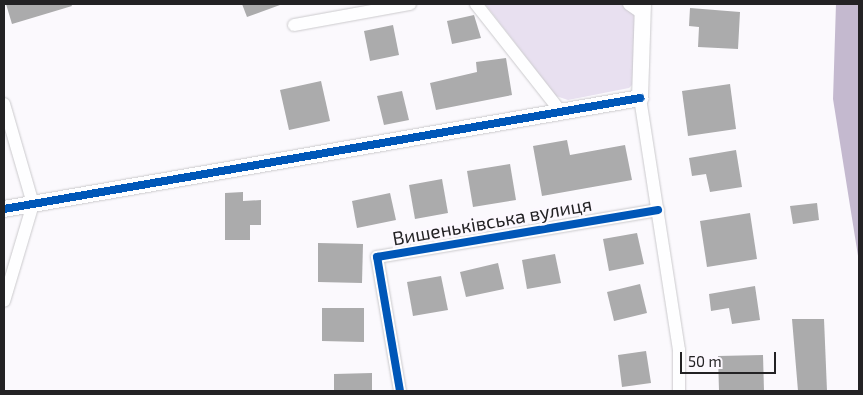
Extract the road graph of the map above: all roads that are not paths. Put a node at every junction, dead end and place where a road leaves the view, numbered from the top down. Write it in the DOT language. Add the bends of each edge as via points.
graph roads {
  1 [pos="410,4"];
  2 [pos="476,4"];
  3 [pos="638,7"];
  4 [pos="294,25"];
  5 [pos="640,98"];
  6 [pos="4,104"];
  7 [pos="561,112"];
  8 [pos="33,204"];
  9 [pos="4,209"];
  10 [pos="658,210"];
  11 [pos="4,301"];
  12 [pos="400,391"];
  13 [pos="679,391"];
  1 -- 4 [label="street"];
  2 -- 7 [label="street"];
  3 -- 5 [label="street"];
  5 -- 7 [label="street"];
  5 -- 10 [label="street"];
  6 -- 8 [label="street"];
  7 -- 8 [label="street"];
  8 -- 9 [label="street"];
  8 -- 11 [label="street"];
  10 -- 12 [label="street, Вишеньківська вулиця" via="377,257"];
  10 -- 13 [label="street" via="679,350"];
}
